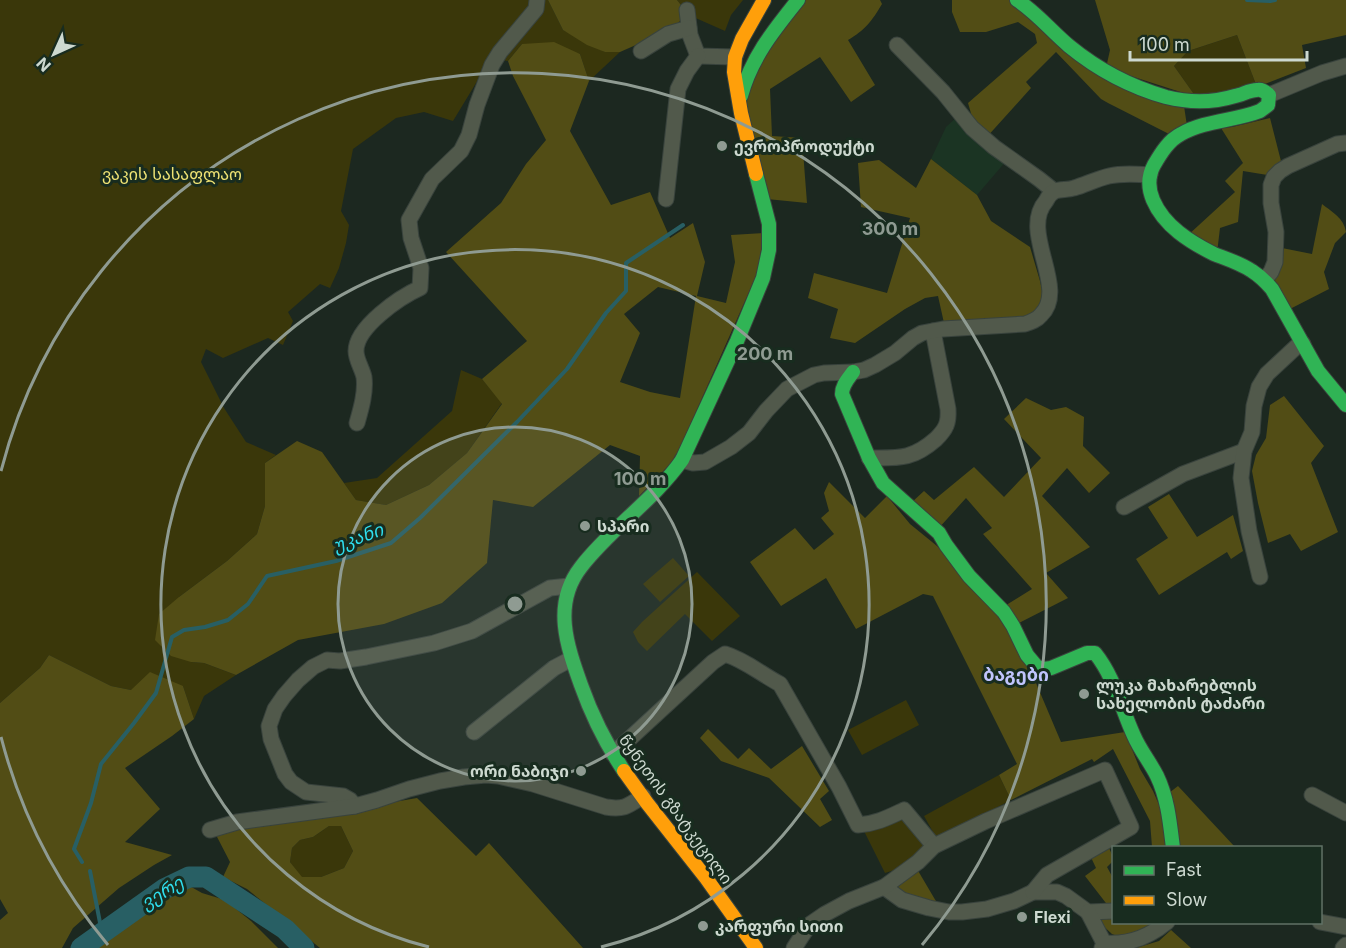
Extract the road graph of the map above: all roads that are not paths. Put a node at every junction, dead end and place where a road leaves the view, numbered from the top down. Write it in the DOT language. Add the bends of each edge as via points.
graph roads {
  1 [pos="537,0"];
  2 [pos="764,0"];
  3 [pos="798,0"];
  4 [pos="1017,0"];
  5 [pos="687,10"];
  6 [pos="689,28"];
  7 [pos="897,45"];
  8 [pos="641,51"];
  9 [pos="698,56"];
  10 [pos="735,57"];
  11 [pos="1346,66"];
  12 [pos="1269,95"];
  13 [pos="739,104"];
  14 [pos="1346,143"];
  15 [pos="1150,175"];
  16 [pos="1053,191"];
  17 [pos="666,199"];
  18 [pos="1265,279"];
  19 [pos="933,331"];
  20 [pos="1303,344"];
  21 [pos="853,372"];
  22 [pos="1346,405"];
  23 [pos="357,423"];
  24 [pos="1244,452"];
  25 [pos="868,458"];
  26 [pos="682,460"];
  27 [pos="1124,507"];
  28 [pos="1260,577"];
  29 [pos="569,586"];
  30 [pos="571,659"];
  31 [pos="474,732"];
  32 [pos="613,754"];
  33 [pos="1312,795"];
  34 [pos="643,796"];
  35 [pos="355,806"];
  36 [pos="1346,813"];
  37 [pos="210,830"];
  38 [pos="934,846"];
  39 [pos="1173,846"];
  40 [pos="884,887"];
  41 [pos="1033,892"];
  42 [pos="1112,911"];
  43 [pos="1088,912"];
  44 [pos="1322,922"];
  45 [pos="1165,924"];
  46 [pos="1346,927"];
  47 [pos="752,946"];
  48 [pos="1103,946"];
  49 [pos="794,948"];
  1 -- 23 [label="street" via="536,9 492,65 461,151 432,179 409,220 421,267 420,288 376,318 361,334 356,348 364,378 363,401"];
  2 -- 10 [label="street, წყნეთის გზატკეცილი"];
  3 -- 13 [label="street, წყნეთის გზატკეცილი" via="757,55 743,84"];
  4 -- 12 [label="street" via="1090,61 1143,89 1186,102 1221,99 1255,90"];
  5 -- 6 [label="street"];
  6 -- 8 [label="street" via="668,34"];
  6 -- 9 [label="street"];
  7 -- 16 [label="street" via="972,128"];
  9 -- 10 [label="street"];
  9 -- 17 [label="street" via="678,89"];
  10 -- 13 [label="street, წყნეთის გზატკეცილი"];
  11 -- 12 [label="street"];
  12 -- 15 [label="street" via="1269,104 1259,112 1206,125 1172,139"];
  13 -- 26 [label="street, წყნეთის გზატკეცილი" via="769,224 769,250 763,278 737,341"];
  14 -- 18 [label="street" via="1288,166 1274,177 1271,203 1276,232 1275,262"];
  15 -- 16 [label="street" via="1109,176"];
  15 -- 18 [label="street" via="1153,200 1168,223 1198,245"];
  16 -- 19 [label="street" via="1038,212 1037,221 1050,294 1040,316 1025,324"];
  18 -- 20 [label="street"];
  19 -- 21 [label="street" via="922,333 875,365"];
  19 -- 25 [label="street" via="948,409 945,431 914,454"];
  20 -- 22 [label="street" via="1318,371"];
  20 -- 24 [label="street" via="1267,374 1259,387 1252,432"];
  21 -- 25 [label="street" via="842,389"];
  21 -- 26 [label="street" via="814,375 794,385 779,395 749,434 731,447 705,462"];
  24 -- 27 [label="street" via="1183,474"];
  24 -- 28 [label="street" via="1241,478"];
  25 -- 39 [label="street" via="883,483 939,533 969,576 1004,612 1037,667 1052,668 1087,653 1095,653 1100,659 1161,787"];
  26 -- 29 [label="street, წყნეთის გზატკეცილი" via="650,499 582,565"];
  29 -- 30 [label="street, წყნეთის გზატკეცილი" via="564,613"];
  29 -- 35 [label="street" via="550,588 465,634 366,657 327,660 298,680 276,709 270,726 285,774 306,792 343,796"];
  30 -- 31 [label="street" via="554,668"];
  30 -- 32 [label="street, წყნეთის გზატკეცილი" via="596,723"];
  32 -- 34 [label="street, წყნეთის გზატკეცილი"];
  32 -- 38 [label="street" via="713,662 725,654 739,658 780,684 858,825 884,820 904,810"];
  33 -- 36 [label="street"];
  34 -- 35 [label="street" via="618,809 533,784 486,775 429,784"];
  34 -- 47 [label="street, წყნეთის გზატკეცილი" via="708,880"];
  35 -- 37 [label="street" via="237,822"];
  38 -- 40 [label="street"];
  38 -- 41 [label="street" via="1105,770 1131,828 1047,875"];
  40 -- 41 [label="street" via="913,904 962,912 987,909"];
  40 -- 49 [label="street" via="825,914 809,925"];
  41 -- 43 [label="street" via="1057,892"];
  42 -- 43 [label="street"];
  43 -- 48 [label="street"];
  44 -- 46 [label="street"];
  45 -- 48 [label="street" via="1143,937"];
}
